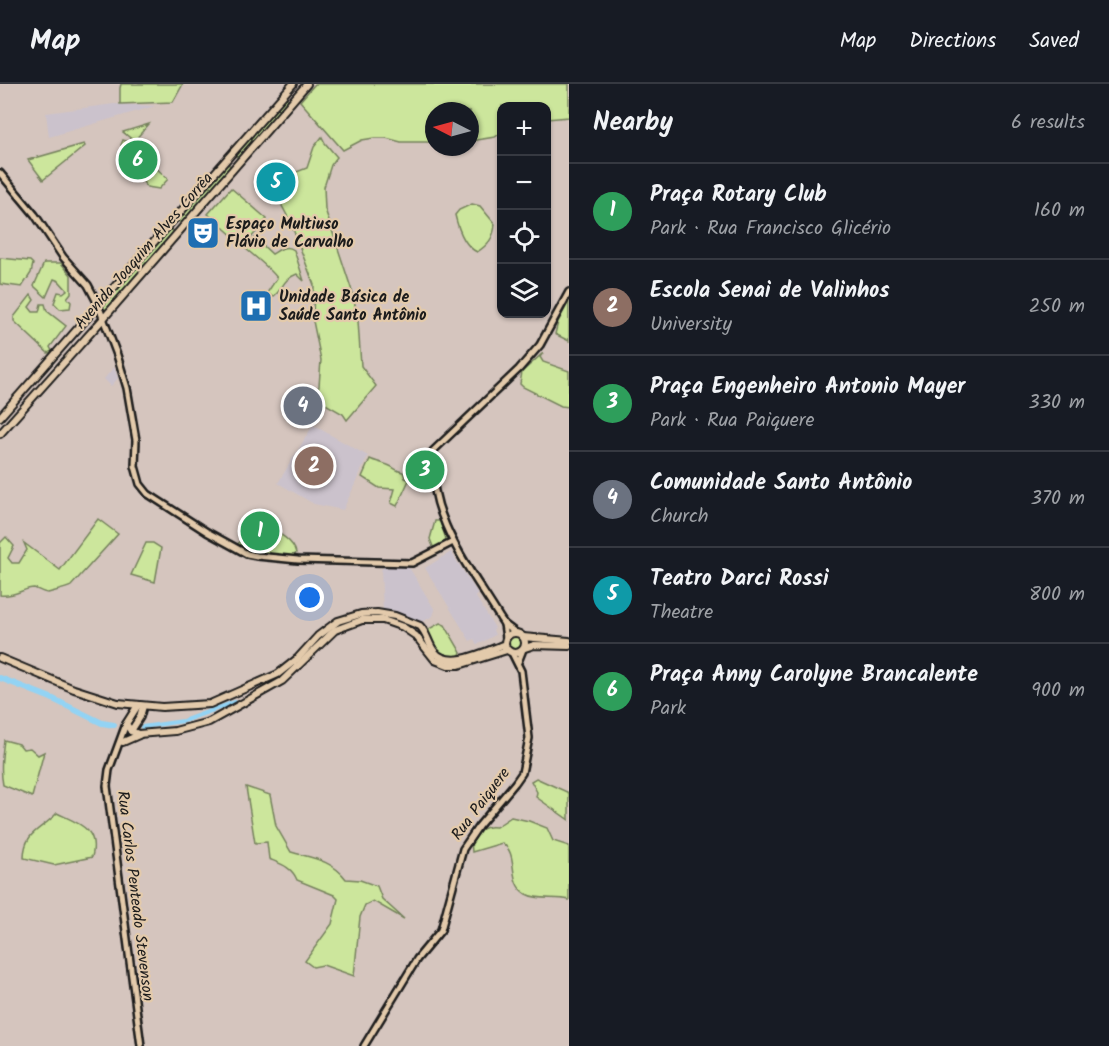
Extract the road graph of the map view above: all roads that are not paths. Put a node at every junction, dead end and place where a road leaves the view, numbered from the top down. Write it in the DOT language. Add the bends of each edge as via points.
graph roads {
  1 [pos="293,84"];
  2 [pos="307,84"];
  3 [pos="0,173"];
  4 [pos="569,292"];
  5 [pos="92,293"];
  6 [pos="104,299"];
  7 [pos="98,307"];
  8 [pos="103,319"];
  9 [pos="21,393"];
  10 [pos="31,399"];
  11 [pos="0,417"];
  12 [pos="3,427"];
  13 [pos="0,434"];
  14 [pos="453,542"];
  15 [pos="504,624"];
  16 [pos="411,632"];
  17 [pos="424,632"];
  18 [pos="516,633"];
  19 [pos="524,637"];
  20 [pos="569,641"];
  21 [pos="508,646"];
  22 [pos="569,646"];
  23 [pos="523,650"];
  24 [pos="0,658"];
  25 [pos="518,662"];
  26 [pos="140,704"];
  27 [pos="126,724"];
  28 [pos="131,731"];
  29 [pos="142,734"];
  30 [pos="123,742"];
  31 [pos="116,752"];
  32 [pos="141,1046"];
  33 [pos="364,1046"];
  1 -- 6 [label="main road, Avenida Joaquim Alves Corrêa"];
  2 -- 8 [label="main road, Avenida Joaquim Alves Corrêa"];
  3 -- 5 [label="street"];
  4 -- 14 [label="street, Rua Paiquere" via="540,345 433,451 432,471 439,509"];
  5 -- 6 [label="street"];
  5 -- 7 [label="street"];
  6 -- 7 [label="main road, Avenida Joaquim Alves Corrêa"];
  7 -- 8 [label="street"];
  7 -- 9 [label="main road, Avenida Joaquim Alves Corrêa"];
  8 -- 10 [label="main road, Avenida Joaquim Alves Corrêa"];
  8 -- 14 [label="street" via="127,388 140,484 148,494 207,532 247,554 298,560 412,563"];
  9 -- 10 [label="main road"];
  9 -- 11 [label="main road, Avenida Joaquim Alves Corrêa"];
  10 -- 12 [label="main road, Avenida Joaquim Alves Corrêa"];
  12 -- 13 [label="main road, Avenida Joaquim Alves Corrêa"];
  14 -- 15 [label="street, Rua Paiquere"];
  15 -- 18 [label="street, Rua Paiquere"];
  15 -- 21 [label="street, Rua Paiquere"];
  16 -- 17 [label="main road"];
  16 -- 21 [label="main road" via="435,660 448,665 459,665"];
  16 -- 29 [label="main road" via="383,620 349,624 327,636 282,681 228,712 194,727"];
  17 -- 21 [label="main road" via="433,650 448,660"];
  17 -- 26 [label="main road" via="420,626 394,616 361,614 338,621 290,666 252,687 210,704"];
  18 -- 19 [label="main road"];
  18 -- 21 [label="main road"];
  19 -- 20 [label="main road"];
  19 -- 23 [label="main road"];
  21 -- 23 [label="main road"];
  21 -- 25 [label="street, Rua Paiquere"];
  22 -- 23 [label="main road" via="534,645"];
  23 -- 25 [label="street"];
  24 -- 26 [label="main road" via="74,689"];
  25 -- 33 [label="street, Rua Paiquere" via="529,738 522,773 463,849 441,930 417,959"];
  26 -- 27 [label="main road, Rua Carlos Penteado Stevenson"];
  26 -- 28 [label="main road, Rua Carlos Penteado Stevenson" via="140,717"];
  27 -- 28 [label="main road"];
  27 -- 31 [label="street, Rua Carlos Penteado Stevenson"];
  28 -- 29 [label="main road"];
  28 -- 30 [label="street, Rua Carlos Penteado Stevenson"];
  29 -- 30 [label="main road"];
  30 -- 31 [label="street, Rua Carlos Penteado Stevenson"];
  31 -- 32 [label="street, Rua Carlos Penteado Stevenson" via="107,786"];
}
